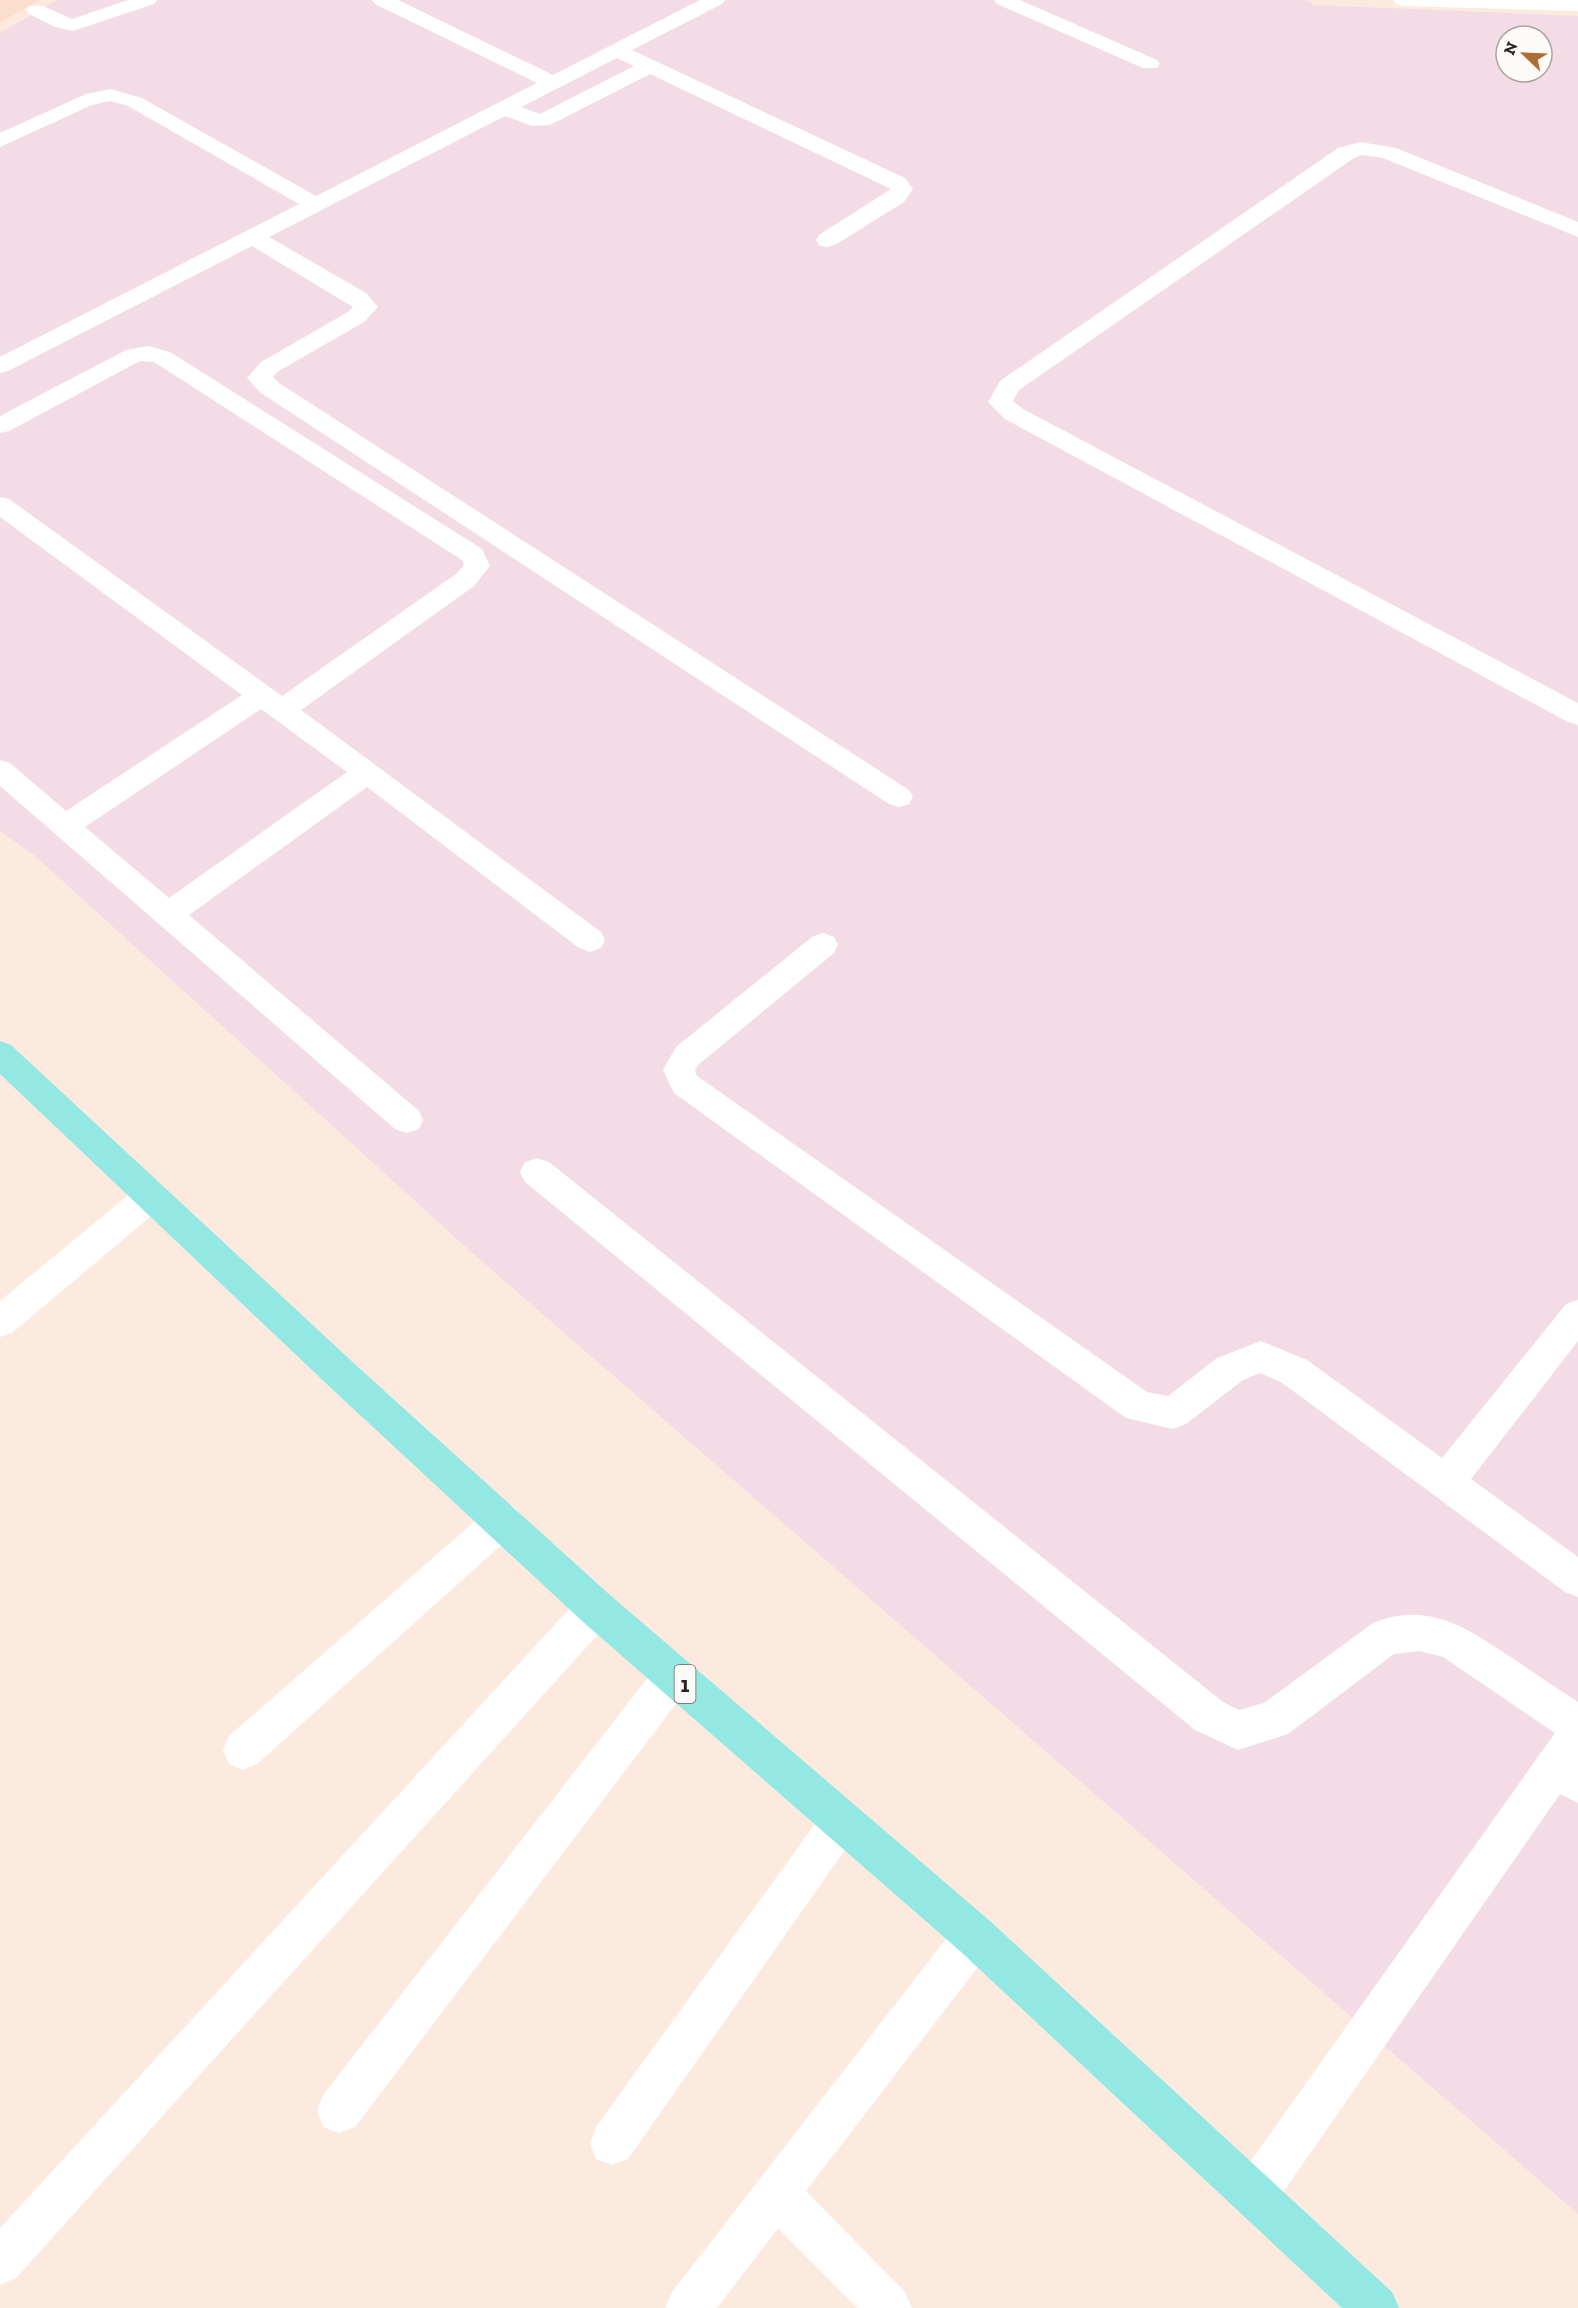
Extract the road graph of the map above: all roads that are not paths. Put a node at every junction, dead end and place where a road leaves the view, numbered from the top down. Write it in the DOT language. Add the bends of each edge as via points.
graph roads {
  1 [pos="147,0"];
  2 [pos="382,0"];
  3 [pos="715,0"];
  4 [pos="1004,0"];
  5 [pos="1403,0"];
  6 [pos="1578,5"];
  7 [pos="36,10"];
  8 [pos="616,50"];
  9 [pos="1150,64"];
  10 [pos="650,66"];
  11 [pos="554,83"];
  12 [pos="506,108"];
  13 [pos="0,141"];
  14 [pos="316,205"];
  15 [pos="1578,230"];
  16 [pos="253,237"];
  17 [pos="827,240"];
  18 [pos="0,366"];
  19 [pos="0,426"];
  20 [pos="0,505"];
  21 [pos="272,702"];
  22 [pos="1578,715"];
  23 [pos="0,770"];
  24 [pos="367,772"];
  25 [pos="899,797"];
  26 [pos="65,826"];
  27 [pos="168,915"];
  28 [pos="590,940"];
  29 [pos="823,945"];
  30 [pos="0,1054"];
  31 [pos="407,1120"];
  32 [pos="537,1172"];
  33 [pos="151,1196"];
  34 [pos="1578,1315"];
  35 [pos="0,1322"];
  36 [pos="1446,1482"];
  37 [pos="503,1520"];
  38 [pos="1578,1579"];
  39 [pos="596,1608"];
  40 [pos="674,1675"];
  41 [pos="1578,1725"];
  42 [pos="243,1750"];
  43 [pos="1571,1761"];
  44 [pos="842,1820"];
  45 [pos="975,1936"];
  46 [pos="339,2111"];
  47 [pos="612,2143"];
  48 [pos="776,2193"];
  49 [pos="1254,2195"];
  50 [pos="0,2262"];
  51 [pos="688,2308"];
  52 [pos="889,2308"];
  53 [pos="1377,2308"];
  1 -- 7 [label="street" via="73,25"];
  2 -- 11 [label="street"];
  3 -- 8 [label="street"];
  4 -- 9 [label="street"];
  5 -- 6 [label="street"];
  8 -- 10 [label="street"];
  8 -- 11 [label="street"];
  10 -- 12 [label="street" via="543,121"];
  10 -- 17 [label="street" via="897,183 902,189 896,197"];
  11 -- 12 [label="street"];
  12 -- 14 [label="street"];
  13 -- 14 [label="street" via="86,100 111,95 135,102"];
  14 -- 16 [label="street"];
  15 -- 22 [label="street" via="1388,153 1360,148 1346,153 1009,386 1000,402 1014,414"];
  16 -- 18 [label="street"];
  16 -- 25 [label="street" via="358,298 366,307 357,317 269,367 260,378 270,388"];
  19 -- 21 [label="street" via="134,355 148,353 162,357 473,555 477,566 465,580"];
  20 -- 21 [label="street"];
  21 -- 24 [label="street"];
  21 -- 26 [label="street"];
  23 -- 26 [label="street"];
  24 -- 27 [label="street"];
  24 -- 28 [label="street"];
  26 -- 27 [label="street"];
  27 -- 31 [label="street"];
  29 -- 36 [label="street" via="687,1056 679,1070 685,1084 1139,1407 1173,1413 1230,1369 1261,1357 1294,1371"];
  30 -- 33 [label="main road, 1"];
  32 -- 41 [label="street" via="1209,1716 1238,1730 1274,1720 1387,1636 1419,1632 1451,1640"];
  33 -- 35 [label="street"];
  33 -- 37 [label="main road, 1"];
  34 -- 36 [label="street"];
  36 -- 38 [label="street"];
  37 -- 39 [label="main road, 1"];
  37 -- 42 [label="street"];
  39 -- 40 [label="main road, 1"];
  39 -- 50 [label="street"];
  40 -- 44 [label="main road, 1"];
  40 -- 46 [label="street"];
  43 -- 49 [label="street"];
  44 -- 45 [label="main road, 1"];
  44 -- 47 [label="street"];
  45 -- 48 [label="street"];
  45 -- 49 [label="main road, 1"];
  48 -- 51 [label="street"];
  48 -- 52 [label="street"];
  49 -- 53 [label="main road, 1"];
}
